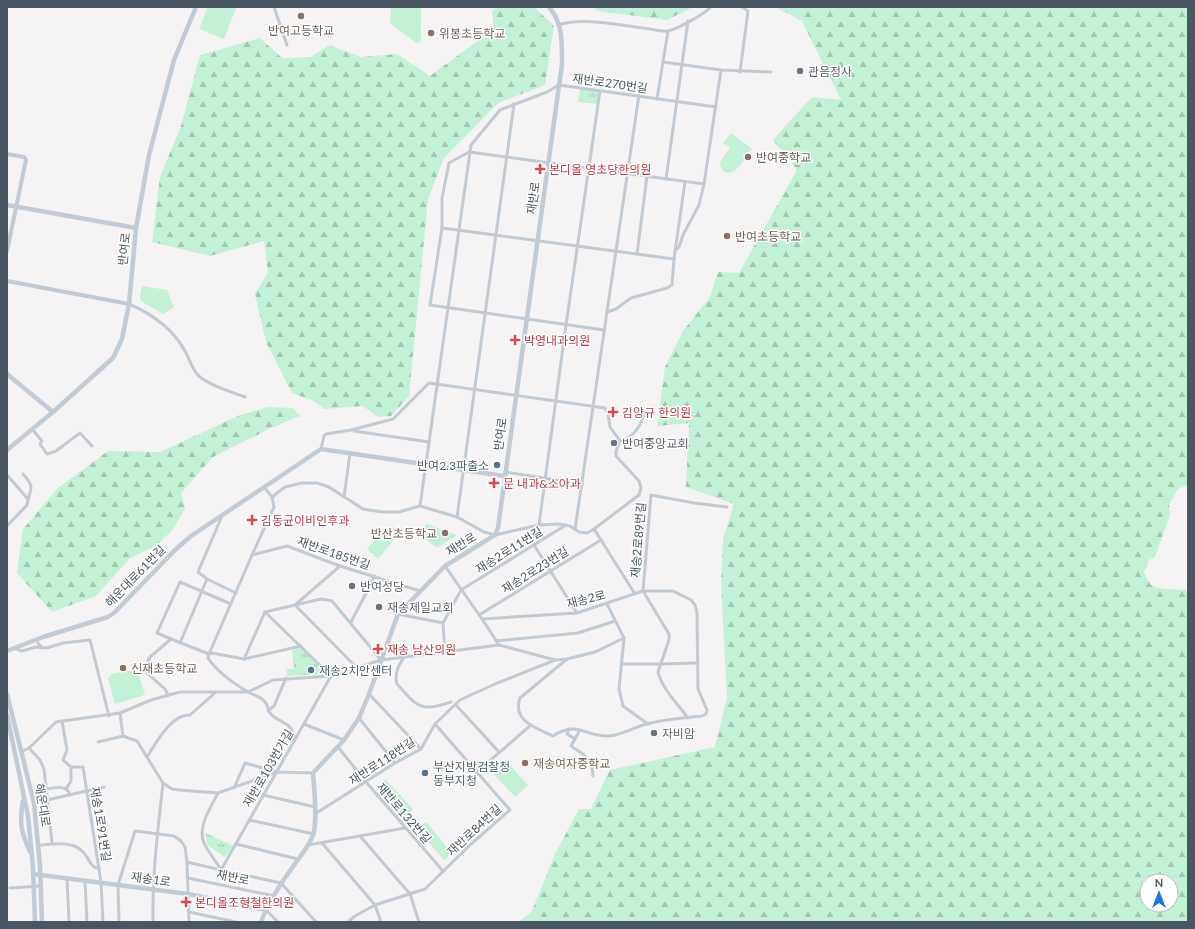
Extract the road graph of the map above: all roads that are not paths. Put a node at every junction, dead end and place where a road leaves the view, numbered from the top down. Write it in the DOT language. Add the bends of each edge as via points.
graph roads {
  1 [pos="196,7"];
  2 [pos="274,7"];
  3 [pos="548,7"];
  4 [pos="711,7"];
  5 [pos="742,7"];
  6 [pos="688,22"];
  7 [pos="558,26"];
  8 [pos="668,31"];
  9 [pos="287,45"];
  10 [pos="663,62"];
  11 [pos="683,65"];
  12 [pos="721,70"];
  13 [pos="740,72"];
  14 [pos="771,72"];
  15 [pos="559,85"];
  16 [pos="640,88"];
  17 [pos="600,90"];
  18 [pos="639,96"];
  19 [pos="657,99"];
  20 [pos="677,102"];
  21 [pos="514,104"];
  22 [pos="716,107"];
  23 [pos="470,152"];
  24 [pos="7,154"];
  25 [pos="508,157"];
  26 [pos="548,162"];
  27 [pos="590,168"];
  28 [pos="628,174"];
  29 [pos="647,176"];
  30 [pos="666,179"];
  31 [pos="685,182"];
  32 [pos="704,184"];
  33 [pos="7,205"];
  34 [pos="16,207"];
  35 [pos="136,228"];
  36 [pos="442,228"];
  37 [pos="459,231"];
  38 [pos="496,236"];
  39 [pos="538,241"];
  40 [pos="578,246"];
  41 [pos="675,250"];
  42 [pos="7,251"];
  43 [pos="617,251"];
  44 [pos="637,254"];
  45 [pos="674,259"];
  46 [pos="7,281"];
  47 [pos="129,304"];
  48 [pos="448,307"];
  49 [pos="607,312"];
  50 [pos="486,313"];
  51 [pos="526,319"];
  52 [pos="566,325"];
  53 [pos="604,330"];
  54 [pos="7,374"];
  55 [pos="438,384"];
  56 [pos="475,390"];
  57 [pos="515,395"];
  58 [pos="245,397"];
  59 [pos="555,401"];
  60 [pos="593,406"];
  61 [pos="645,410"];
  62 [pos="53,412"];
  63 [pos="32,429"];
  64 [pos="351,430"];
  65 [pos="620,441"];
  66 [pos="429,442"];
  67 [pos="92,446"];
  68 [pos="321,449"];
  69 [pos="7,450"];
  70 [pos="350,453"];
  71 [pos="426,465"];
  72 [pos="463,470"];
  73 [pos="23,474"];
  74 [pos="505,474"];
  75 [pos="7,475"];
  76 [pos="545,478"];
  77 [pos="582,484"];
  78 [pos="264,487"];
  79 [pos="272,496"];
  80 [pos="344,496"];
  81 [pos="28,499"];
  82 [pos="420,506"];
  83 [pos="727,507"];
  84 [pos="222,514"];
  85 [pos="457,517"];
  86 [pos="539,525"];
  87 [pos="566,525"];
  88 [pos="7,526"];
  89 [pos="575,529"];
  90 [pos="594,530"];
  91 [pos="495,535"];
  92 [pos="601,540"];
  93 [pos="534,545"];
  94 [pos="252,555"];
  95 [pos="340,566"];
  96 [pos="445,566"];
  97 [pos="550,571"];
  98 [pos="375,576"];
  99 [pos="207,579"];
  100 [pos="461,590"];
  101 [pos="202,591"];
  102 [pos="643,591"];
  103 [pos="420,592"];
  104 [pos="236,593"];
  105 [pos="635,594"];
  106 [pos="231,604"];
  107 [pos="607,604"];
  108 [pos="295,605"];
  109 [pos="265,612"];
  110 [pos="577,613"];
  111 [pos="398,614"];
  112 [pos="479,615"];
  113 [pos="482,619"];
  114 [pos="615,621"];
  115 [pos="351,622"];
  116 [pos="443,623"];
  117 [pos="624,638"];
  118 [pos="171,639"];
  119 [pos="38,641"];
  120 [pos="496,641"];
  121 [pos="180,643"];
  122 [pos="499,645"];
  123 [pos="301,646"];
  124 [pos="7,647"];
  125 [pos="36,647"];
  126 [pos="42,648"];
  127 [pos="13,649"];
  128 [pos="7,651"];
  129 [pos="445,652"];
  130 [pos="209,654"];
  131 [pos="404,657"];
  132 [pos="244,658"];
  133 [pos="567,659"];
  134 [pos="381,660"];
  135 [pos="555,660"];
  136 [pos="697,663"];
  137 [pos="622,664"];
  138 [pos="660,664"];
  139 [pos="357,668"];
  140 [pos="331,676"];
  141 [pos="286,678"];
  142 [pos="216,692"];
  143 [pos="248,692"];
  144 [pos="7,694"];
  145 [pos="369,694"];
  146 [pos="168,695"];
  147 [pos="451,702"];
  148 [pos="456,705"];
  149 [pos="268,712"];
  150 [pos="120,713"];
  151 [pos="7,715"];
  152 [pos="109,716"];
  153 [pos="359,718"];
  154 [pos="688,718"];
  155 [pos="62,721"];
  156 [pos="304,724"];
  157 [pos="435,724"];
  158 [pos="648,724"];
  159 [pos="16,726"];
  160 [pos="531,726"];
  161 [pos="8,727"];
  162 [pos="569,729"];
  163 [pos="580,730"];
  164 [pos="123,736"];
  165 [pos="575,739"];
  166 [pos="295,740"];
  167 [pos="344,740"];
  168 [pos="98,742"];
  169 [pos="338,747"];
  170 [pos="29,748"];
  171 [pos="421,749"];
  172 [pos="21,752"];
  173 [pos="499,752"];
  174 [pos="147,757"];
  175 [pos="395,763"];
  176 [pos="71,767"];
  177 [pos="277,772"];
  178 [pos="478,772"];
  179 [pos="313,773"];
  180 [pos="593,776"];
  181 [pos="163,782"];
  182 [pos="366,782"];
  183 [pos="104,787"];
  184 [pos="234,788"];
  185 [pos="46,789"];
  186 [pos="66,789"];
  187 [pos="88,791"];
  188 [pos="218,793"];
  189 [pos="70,795"];
  190 [pos="263,795"];
  191 [pos="23,800"];
  192 [pos="47,800"];
  193 [pos="34,803"];
  194 [pos="315,806"];
  195 [pos="315,814"];
  196 [pos="249,820"];
  197 [pos="405,828"];
  198 [pos="157,834"];
  199 [pos="314,834"];
  200 [pos="360,836"];
  201 [pos="52,843"];
  202 [pos="322,843"];
  203 [pos="236,844"];
  204 [pos="38,845"];
  205 [pos="308,845"];
  206 [pos="32,856"];
  207 [pos="298,859"];
  208 [pos="187,862"];
  209 [pos="99,868"];
  210 [pos="221,870"];
  211 [pos="443,871"];
  212 [pos="33,874"];
  213 [pos="40,874"];
  214 [pos="68,878"];
  215 [pos="188,878"];
  216 [pos="86,880"];
  217 [pos="101,882"];
  218 [pos="281,884"];
  219 [pos="118,885"];
  220 [pos="34,886"];
  221 [pos="40,886"];
  222 [pos="10,888"];
  223 [pos="153,889"];
  224 [pos="188,894"];
  225 [pos="410,894"];
  226 [pos="274,896"];
  227 [pos="375,905"];
  228 [pos="266,910"];
  229 [pos="189,912"];
  230 [pos="35,922"];
  231 [pos="42,922"];
  232 [pos="69,922"];
  233 [pos="87,922"];
  234 [pos="102,922"];
  235 [pos="119,922"];
  236 [pos="153,922"];
  237 [pos="189,922"];
  238 [pos="236,922"];
  239 [pos="261,922"];
  240 [pos="278,922"];
  241 [pos="316,922"];
  242 [pos="348,922"];
  243 [pos="382,922"];
  244 [pos="419,922"];
  1 -- 35 [label="main road, 반여로" via="174,60 149,155"];
  2 -- 9 [label="street"];
  3 -- 7 [label="main road, 재반로" via="552,10"];
  4 -- 6 [label="street"];
  5 -- 13 [label="street" via="748,11"];
  6 -- 8 [label="street"];
  6 -- 11 [label="street"];
  7 -- 8 [label="street" via="579,22"];
  7 -- 15 [label="main road, 재반로" via="562,64"];
  8 -- 10 [label="street, 재반로270번길"];
  10 -- 11 [label="street"];
  10 -- 19 [label="street, 재반로270번길"];
  11 -- 12 [label="street"];
  11 -- 20 [label="street"];
  12 -- 13 [label="street"];
  12 -- 22 [label="street"];
  13 -- 14 [label="street"];
  15 -- 17 [label="street, 재반로270번길"];
  15 -- 21 [label="street"];
  15 -- 26 [label="main road, 재반로"];
  16 -- 18 [label="street"];
  17 -- 18 [label="street, 재반로270번길"];
  17 -- 27 [label="street"];
  18 -- 19 [label="street, 재반로270번길"];
  18 -- 28 [label="street"];
  19 -- 20 [label="street, 재반로270번길"];
  20 -- 22 [label="street, 재반로270번길"];
  20 -- 30 [label="street"];
  21 -- 23 [label="street" via="500,110 471,145"];
  21 -- 25 [label="street"];
  22 -- 32 [label="street"];
  23 -- 25 [label="street"];
  23 -- 36 [label="street" via="449,163 442,198"];
  23 -- 37 [label="street"];
  24 -- 34 [label="street" via="24,157 26,160"];
  25 -- 26 [label="street"];
  25 -- 38 [label="street"];
  26 -- 27 [label="street"];
  26 -- 39 [label="main road, 재반로"];
  27 -- 28 [label="street"];
  27 -- 40 [label="street"];
  28 -- 29 [label="street"];
  28 -- 43 [label="street"];
  29 -- 30 [label="street"];
  29 -- 44 [label="street"];
  30 -- 31 [label="street"];
  31 -- 32 [label="street"];
  31 -- 41 [label="street"];
  32 -- 41 [label="street" via="699,205 679,247"];
  33 -- 34 [label="main road"];
  34 -- 35 [label="main road"];
  34 -- 42 [label="street"];
  35 -- 47 [label="main road, 반여로"];
  36 -- 37 [label="street"];
  36 -- 48 [label="street" via="430,304"];
  37 -- 38 [label="street"];
  37 -- 48 [label="street"];
  38 -- 39 [label="street"];
  38 -- 50 [label="street"];
  39 -- 40 [label="street"];
  39 -- 51 [label="main road, 재반로"];
  40 -- 43 [label="street"];
  40 -- 52 [label="street"];
  41 -- 45 [label="street"];
  43 -- 44 [label="street"];
  43 -- 49 [label="street"];
  44 -- 45 [label="street"];
  45 -- 49 [label="street" via="672,285 631,298"];
  46 -- 47 [label="street"];
  47 -- 58 [label="street" via="150,314 170,330 180,342 199,376 209,383"];
  47 -- 62 [label="main road, 반여로" via="122,339 113,358"];
  48 -- 50 [label="street"];
  48 -- 55 [label="street"];
  49 -- 53 [label="street"];
  50 -- 51 [label="street"];
  50 -- 56 [label="street"];
  51 -- 52 [label="street"];
  51 -- 57 [label="main road, 재반로"];
  52 -- 53 [label="street"];
  52 -- 59 [label="street"];
  53 -- 60 [label="street"];
  54 -- 62 [label="main road"];
  55 -- 56 [label="street"];
  55 -- 64 [label="street" via="429,383 393,419"];
  55 -- 66 [label="street"];
  56 -- 57 [label="street"];
  56 -- 72 [label="street"];
  57 -- 59 [label="street"];
  57 -- 74 [label="main road, 반여로"];
  59 -- 60 [label="street"];
  59 -- 76 [label="street"];
  60 -- 65 [label="street" via="605,408 610,427"];
  60 -- 77 [label="street"];
  61 -- 65 [label="street" via="637,430"];
  62 -- 63 [label="main road, 반여로"];
  63 -- 67 [label="street" via="47,454 56,452 80,433"];
  63 -- 69 [label="main road, 반여로"];
  64 -- 66 [label="street"];
  64 -- 68 [label="street" via="326,434"];
  65 -- 90 [label="street" via="616,456 639,481 639,495"];
  66 -- 71 [label="street"];
  68 -- 70 [label="main road"];
  68 -- 78 [label="main road, 해운대로61번길"];
  70 -- 71 [label="main road"];
  70 -- 80 [label="street"];
  71 -- 72 [label="main road"];
  71 -- 82 [label="street"];
  72 -- 74 [label="main road"];
  72 -- 85 [label="street"];
  73 -- 81 [label="street" via="31,486"];
  74 -- 76 [label="street"];
  74 -- 91 [label="main road, 재반로"];
  75 -- 81 [label="street"];
  76 -- 77 [label="street"];
  76 -- 86 [label="street"];
  77 -- 89 [label="street"];
  78 -- 79 [label="street"];
  78 -- 84 [label="main road, 해운대로61번길"];
  79 -- 80 [label="street" via="285,487 308,482 325,485"];
  79 -- 94 [label="street" via="274,506"];
  80 -- 82 [label="street" via="363,509 382,512 399,512"];
  81 -- 88 [label="street" via="27,505"];
  82 -- 85 [label="street"];
  83 -- 102 [label="street, 재송2로89번길" via="651,495"];
  84 -- 99 [label="street" via="198,572"];
  84 -- 119 [label="main road, 해운대로61번길" via="175,550 114,613"];
  85 -- 91 [label="street"];
  86 -- 87 [label="street"];
  86 -- 91 [label="street"];
  87 -- 89 [label="street"];
  87 -- 93 [label="street, 재송2로11번길"];
  89 -- 90 [label="street" via="587,533"];
  90 -- 92 [label="street"];
  91 -- 96 [label="main road, 재반로"];
  92 -- 97 [label="street, 재송2로23번길"];
  92 -- 105 [label="street"];
  93 -- 97 [label="street"];
  93 -- 100 [label="street, 재송2로11번길"];
  94 -- 95 [label="street, 재반로185번길" via="287,546"];
  94 -- 104 [label="street"];
  95 -- 98 [label="street, 재반로185번길"];
  95 -- 108 [label="street"];
  96 -- 100 [label="street"];
  96 -- 103 [label="main road, 재반로"];
  97 -- 110 [label="street"];
  97 -- 112 [label="street, 재송2로23번길"];
  98 -- 103 [label="street, 재반로185번길"];
  98 -- 115 [label="street"];
  99 -- 101 [label="street"];
  99 -- 104 [label="street"];
  100 -- 112 [label="street"];
  100 -- 116 [label="street"];
  101 -- 106 [label="street"];
  101 -- 118 [label="street" via="180,582 157,633"];
  101 -- 121 [label="street"];
  102 -- 105 [label="street, 재송2로"];
  102 -- 136 [label="street, 재송2로" via="674,591 695,605"];
  102 -- 138 [label="street" via="669,634"];
  103 -- 111 [label="main road, 재반로"];
  104 -- 106 [label="street"];
  105 -- 107 [label="street, 재송2로"];
  106 -- 130 [label="street"];
  107 -- 110 [label="street, 재송2로"];
  107 -- 114 [label="street"];
  108 -- 109 [label="street"];
  108 -- 115 [label="street" via="321,599 332,601"];
  108 -- 139 [label="street"];
  109 -- 123 [label="street"];
  109 -- 132 [label="street"];
  110 -- 113 [label="street, 재송2로"];
  111 -- 116 [label="street"];
  111 -- 134 [label="main road, 재반로"];
  112 -- 113 [label="street"];
  113 -- 120 [label="street"];
  114 -- 117 [label="street"];
  114 -- 120 [label="street" via="578,633"];
  115 -- 134 [label="street"];
  116 -- 129 [label="street"];
  117 -- 133 [label="street" via="595,652"];
  117 -- 137 [label="street"];
  118 -- 121 [label="street"];
  118 -- 146 [label="street" via="150,656 147,663 147,673"];
  119 -- 125 [label="street"];
  119 -- 126 [label="street"];
  119 -- 127 [label="main road, 해운대로61번길"];
  120 -- 122 [label="street"];
  121 -- 130 [label="street"];
  122 -- 129 [label="street"];
  122 -- 135 [label="street"];
  123 -- 132 [label="street"];
  123 -- 140 [label="street"];
  124 -- 127 [label="main road"];
  125 -- 126 [label="street"];
  125 -- 127 [label="street" via="22,652"];
  126 -- 152 [label="street" via="90,640"];
  127 -- 128 [label="main road, 해운대로61번길"];
  129 -- 131 [label="street"];
  130 -- 132 [label="street"];
  130 -- 143 [label="street" via="208,658 217,670"];
  131 -- 134 [label="street"];
  131 -- 147 [label="street" via="397,669 397,684 416,704 430,707"];
  133 -- 135 [label="street"];
  133 -- 160 [label="street, 재송2로" via="520,698 518,710 524,721"];
  134 -- 139 [label="street"];
  134 -- 145 [label="main road, 재반로"];
  135 -- 148 [label="street, 재반로118번길" via="495,684 460,700"];
  136 -- 138 [label="street"];
  136 -- 154 [label="street, 재송2로" via="698,689 707,710 702,716"];
  137 -- 138 [label="street"];
  137 -- 158 [label="street" via="619,689 623,706"];
  138 -- 154 [label="street" via="658,672 663,686"];
  139 -- 140 [label="street"];
  140 -- 141 [label="street"];
  140 -- 156 [label="street, 재반로103번가길"];
  141 -- 143 [label="street" via="273,680"];
  141 -- 149 [label="street" via="274,706"];
  142 -- 143 [label="street"];
  142 -- 146 [label="street" via="180,692"];
  142 -- 174 [label="street" via="190,715 184,714 171,723"];
  143 -- 149 [label="street" via="266,702"];
  144 -- 159 [label="main road, 해운대로"];
  145 -- 153 [label="main road, 재반로"];
  145 -- 171 [label="street"];
  146 -- 150 [label="street"];
  148 -- 157 [label="street, 재반로118번길"];
  148 -- 173 [label="street"];
  149 -- 166 [label="street" via="290,726"];
  150 -- 152 [label="street"];
  150 -- 164 [label="street"];
  151 -- 161 [label="main road, 해운대로"];
  152 -- 155 [label="street"];
  153 -- 167 [label="main road, 재반로"];
  153 -- 175 [label="street"];
  154 -- 158 [label="street, 재송2로"];
  155 -- 170 [label="street" via="56,722"];
  155 -- 176 [label="street" via="67,750 63,760"];
  156 -- 166 [label="street, 재반로103번가길"];
  156 -- 167 [label="street"];
  157 -- 171 [label="street, 재반로118번길"];
  157 -- 178 [label="street"];
  158 -- 163 [label="street, 재송2로" via="606,736"];
  159 -- 161 [label="street"];
  159 -- 172 [label="main road, 해운대로"];
  160 -- 162 [label="street, 재송2로" via="553,736"];
  160 -- 173 [label="street"];
  161 -- 191 [label="main road, 해운대로"];
  162 -- 163 [label="street, 재송2로"];
  162 -- 165 [label="street" via="567,734"];
  163 -- 165 [label="street"];
  164 -- 168 [label="street"];
  164 -- 174 [label="street" via="136,741"];
  165 -- 180 [label="street" via="571,746 592,764"];
  166 -- 177 [label="street, 재반로103번가길"];
  167 -- 169 [label="main road, 재반로"];
  169 -- 179 [label="main road, 재반로"];
  169 -- 182 [label="street, 재반로132번길"];
  170 -- 172 [label="street"];
  170 -- 185 [label="street" via="44,769"];
  171 -- 175 [label="street, 재반로118번길"];
  172 -- 193 [label="main road, 해운대로"];
  173 -- 178 [label="street"];
  174 -- 181 [label="street"];
  175 -- 182 [label="street, 재반로118번길"];
  176 -- 186 [label="street" via="71,781"];
  176 -- 187 [label="street, 재송1로91번길" via="83,767"];
  177 -- 179 [label="street"];
  177 -- 184 [label="street"];
  177 -- 184 [label="street" via="245,763"];
  177 -- 190 [label="street, 재반로103번가길"];
  178 -- 211 [label="street, 재반로84번길" via="510,810"];
  179 -- 194 [label="main road"];
  181 -- 188 [label="street" via="172,789"];
  181 -- 198 [label="street"];
  182 -- 195 [label="street, 재반로118번길"];
  182 -- 197 [label="street, 재반로132번길"];
  183 -- 187 [label="street"];
  184 -- 188 [label="street"];
  185 -- 186 [label="street"];
  185 -- 192 [label="street"];
  186 -- 189 [label="street"];
  187 -- 189 [label="street"];
  187 -- 209 [label="street, 재송1로91번길"];
  188 -- 210 [label="street" via="204,824 202,838"];
  189 -- 192 [label="street"];
  190 -- 194 [label="street"];
  190 -- 196 [label="street, 재반로103번가길"];
  191 -- 206 [label="main road, 해운대로" via="28,816"];
  191 -- 206 [label="main road" via="20,818 23,837"];
  192 -- 193 [label="street"];
  192 -- 201 [label="street"];
  193 -- 204 [label="main road, 해운대로"];
  194 -- 195 [label="main road"];
  195 -- 199 [label="main road"];
  196 -- 199 [label="street"];
  196 -- 203 [label="street, 재반로103번가길"];
  197 -- 200 [label="street"];
  197 -- 211 [label="street, 재반로132번길"];
  198 -- 208 [label="street" via="174,836 181,841 185,847"];
  198 -- 219 [label="street" via="135,831"];
  198 -- 223 [label="street"];
  199 -- 205 [label="main road"];
  200 -- 202 [label="street"];
  200 -- 225 [label="street"];
  201 -- 204 [label="street"];
  201 -- 209 [label="street" via="73,845 94,867"];
  202 -- 205 [label="street"];
  202 -- 227 [label="street"];
  203 -- 207 [label="street"];
  203 -- 210 [label="street, 재반로103번가길"];
  204 -- 213 [label="main road, 해운대로"];
  205 -- 207 [label="main road"];
  206 -- 212 [label="main road, 해운대로"];
  207 -- 218 [label="main road"];
  208 -- 210 [label="street"];
  208 -- 215 [label="street"];
  209 -- 217 [label="street, 재송1로91번길"];
  210 -- 218 [label="street"];
  211 -- 225 [label="street, 재반로84번길" via="425,889"];
  212 -- 213 [label="main road, 재송1로"];
  212 -- 220 [label="main road, 해운대로"];
  213 -- 214 [label="main road, 재송1로"];
  213 -- 221 [label="main road, 해운대로"];
  214 -- 216 [label="main road, 재송1로"];
  214 -- 232 [label="street"];
  215 -- 224 [label="street"];
  215 -- 226 [label="street, 재반로"];
  216 -- 217 [label="main road, 재송1로"];
  216 -- 233 [label="street"];
  217 -- 219 [label="main road, 재송1로"];
  217 -- 234 [label="street, 재송1로91번길"];
  218 -- 226 [label="main road"];
  218 -- 241 [label="street"];
  219 -- 223 [label="main road, 재송1로"];
  219 -- 235 [label="street"];
  220 -- 221 [label="street"];
  220 -- 222 [label="street"];
  220 -- 230 [label="main road, 해운대로"];
  221 -- 231 [label="main road, 해운대로"];
  223 -- 224 [label="main road, 재송1로"];
  223 -- 236 [label="street"];
  224 -- 228 [label="main road, 재송1로"];
  224 -- 229 [label="street"];
  225 -- 227 [label="street, 재반로84번길"];
  225 -- 244 [label="street"];
  226 -- 228 [label="main road"];
  227 -- 242 [label="street, 재반로84번길"];
  227 -- 243 [label="street"];
  228 -- 239 [label="main road"];
  228 -- 240 [label="street"];
  229 -- 237 [label="street"];
  229 -- 238 [label="street"];
}
